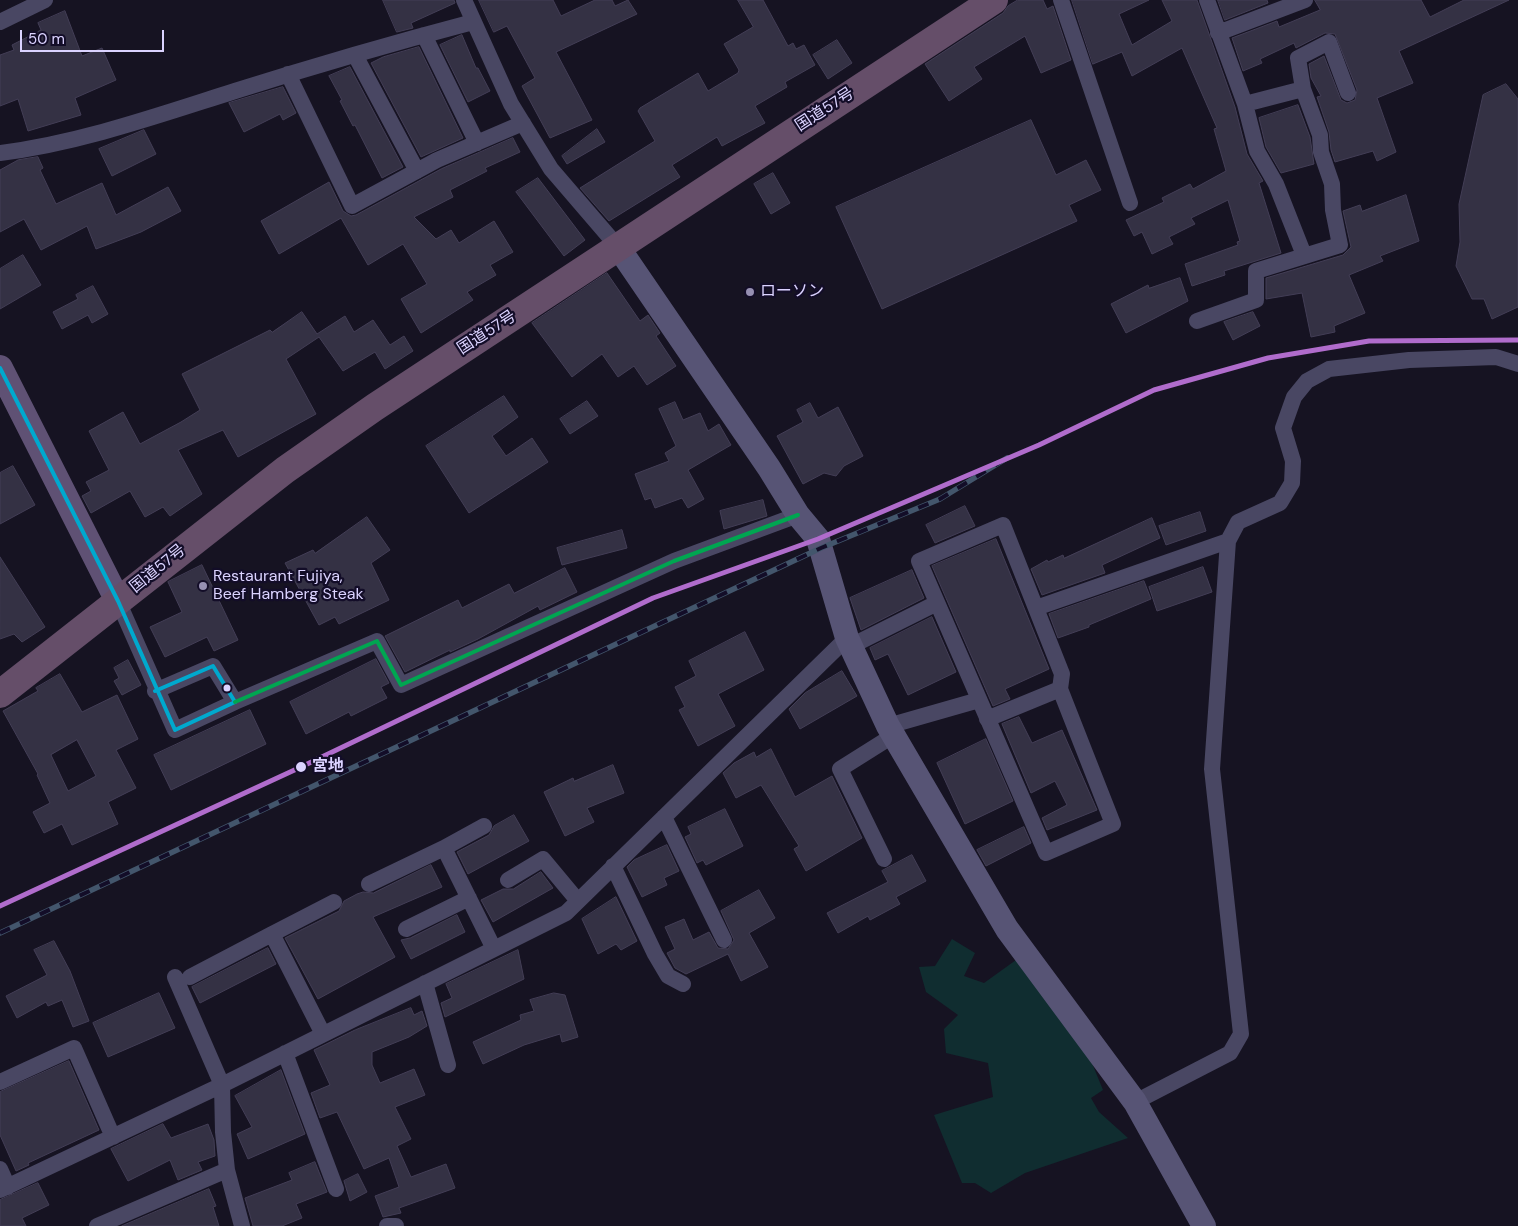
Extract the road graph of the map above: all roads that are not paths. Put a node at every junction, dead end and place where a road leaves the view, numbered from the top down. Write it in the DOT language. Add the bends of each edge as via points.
graph roads {
  1 [pos="45,0"];
  2 [pos="464,0"];
  3 [pos="994,0"];
  4 [pos="1060,0"];
  5 [pos="1207,0"];
  6 [pos="1305,0"];
  7 [pos="0,22"];
  8 [pos="473,22"];
  9 [pos="1218,33"];
  10 [pos="424,35"];
  11 [pos="355,55"];
  12 [pos="288,74"];
  13 [pos="1303,89"];
  14 [pos="1348,93"];
  15 [pos="1245,104"];
  16 [pos="523,123"];
  17 [pos="477,143"];
  18 [pos="0,153"];
  19 [pos="417,171"];
  20 [pos="1130,202"];
  21 [pos="618,247"];
  22 [pos="1304,255"];
  23 [pos="1197,321"];
  24 [pos="1518,364"];
  25 [pos="0,368"];
  26 [pos="798,515"];
  27 [pos="1228,541"];
  28 [pos="118,602"];
  29 [pos="937,603"];
  30 [pos="1036,608"];
  31 [pos="849,642"];
  32 [pos="1060,689"];
  33 [pos="156,691"];
  34 [pos="0,694"];
  35 [pos="979,700"];
  36 [pos="235,702"];
  37 [pos="988,719"];
  38 [pos="891,731"];
  39 [pos="664,817"];
  40 [pos="484,826"];
  41 [pos="444,848"];
  42 [pos="884,859"];
  43 [pos="613,866"];
  44 [pos="508,880"];
  45 [pos="369,884"];
  46 [pos="469,898"];
  47 [pos="578,901"];
  48 [pos="334,902"];
  49 [pos="406,930"];
  50 [pos="272,934"];
  51 [pos="724,940"];
  52 [pos="494,949"];
  53 [pos="425,983"];
  54 [pos="682,984"];
  55 [pos="323,1034"];
  56 [pos="285,1053"];
  57 [pos="448,1065"];
  58 [pos="0,1082"];
  59 [pos="222,1084"];
  60 [pos="1135,1102"];
  61 [pos="113,1137"];
  62 [pos="0,1170"];
  63 [pos="227,1170"];
  64 [pos="4,1188"];
  65 [pos="336,1189"];
  66 [pos="97,1226"];
  67 [pos="242,1226"];
  68 [pos="388,1226"];
  69 [pos="396,1226"];
  70 [pos="1204,1226"];
  1 -- 7 [label="street"];
  2 -- 8 [label="street"];
  3 -- 21 [label="highway, 国道57号"];
  4 -- 20 [label="street"];
  5 -- 9 [label="street"];
  6 -- 9 [label="street"];
  8 -- 10 [label="street"];
  8 -- 16 [label="street"];
  9 -- 15 [label="street"];
  10 -- 11 [label="street"];
  10 -- 17 [label="street"];
  11 -- 12 [label="street"];
  11 -- 19 [label="street"];
  12 -- 18 [label="street" via="150,118"];
  12 -- 19 [label="street" via="352,206"];
  13 -- 14 [label="street" via="1298,58 1329,42"];
  13 -- 15 [label="street"];
  13 -- 22 [label="street" via="1320,135 1321,152 1332,184 1340,245"];
  15 -- 22 [label="street" via="1257,151 1276,184"];
  16 -- 17 [label="street"];
  16 -- 21 [label="street" via="551,169"];
  17 -- 19 [label="street"];
  21 -- 26 [label="street" via="770,468"];
  21 -- 28 [label="highway, 国道57号" via="285,470"];
  22 -- 23 [label="street" via="1256,271 1256,300"];
  24 -- 27 [label="street" via="1496,357 1409,360 1329,369 1307,381 1294,397 1283,428 1294,461 1292,484 1280,503 1238,522"];
  25 -- 28 [label="main road"];
  26 -- 31 [label="street" via="818,539"];
  26 -- 36 [label="street" via="674,561 401,685 377,641"];
  27 -- 30 [label="street"];
  27 -- 60 [label="street" via="1212,769 1241,1034 1230,1053"];
  28 -- 33 [label="street"];
  28 -- 34 [label="highway, 国道57号"];
  29 -- 30 [label="street" via="919,561 1003,525"];
  29 -- 31 [label="street"];
  29 -- 35 [label="street"];
  30 -- 32 [label="street" via="1062,674"];
  31 -- 38 [label="street"];
  31 -- 39 [label="street"];
  32 -- 37 [label="street"];
  32 -- 37 [label="street" via="1113,824 1046,853"];
  33 -- 36 [label="street" via="213,666"];
  33 -- 36 [label="street" via="175,730"];
  35 -- 37 [label="street"];
  35 -- 38 [label="street"];
  38 -- 42 [label="street" via="840,769"];
  38 -- 60 [label="street" via="1007,929"];
  39 -- 43 [label="street"];
  39 -- 51 [label="street"];
  40 -- 41 [label="street"];
  41 -- 45 [label="street"];
  41 -- 46 [label="street"];
  43 -- 47 [label="street"];
  43 -- 54 [label="street" via="655,954 668,976"];
  44 -- 47 [label="street" via="543,859"];
  46 -- 49 [label="street"];
  46 -- 52 [label="street"];
  47 -- 52 [label="street" via="566,913"];
  48 -- 50 [label="street"];
  50 -- 55 [label="street"];
  50 -- 59 [label="street" via="182,977"];
  52 -- 53 [label="street"];
  53 -- 55 [label="street"];
  53 -- 57 [label="street"];
  55 -- 56 [label="street"];
  56 -- 59 [label="street"];
  56 -- 65 [label="street"];
  58 -- 61 [label="street" via="74,1048"];
  59 -- 61 [label="street"];
  59 -- 63 [label="street"];
  60 -- 70 [label="street"];
  61 -- 64 [label="street"];
  62 -- 64 [label="street"];
  63 -- 66 [label="street"];
  63 -- 67 [label="street"];
  68 -- 69 [label="street"];
}
